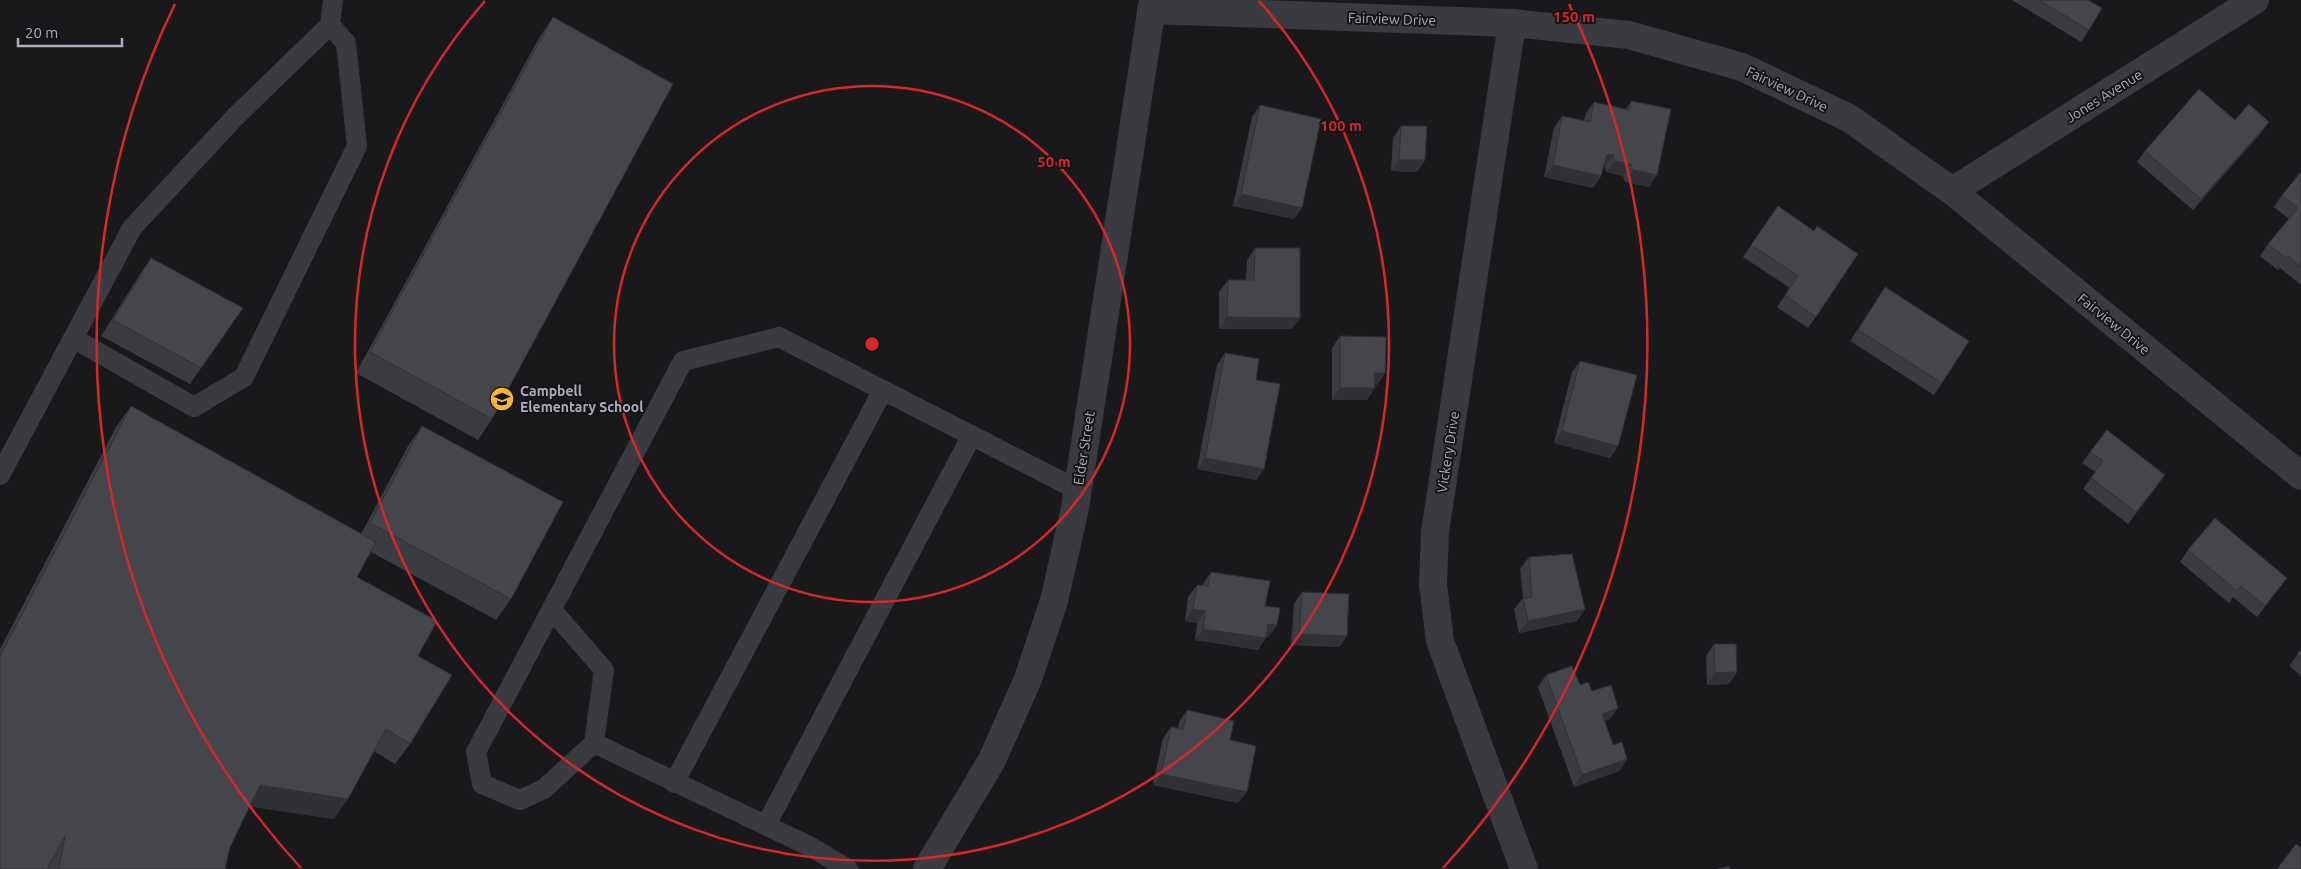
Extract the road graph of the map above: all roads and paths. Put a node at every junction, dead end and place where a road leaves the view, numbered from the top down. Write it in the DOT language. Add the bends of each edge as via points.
graph roads {
  1 [pos="333,0"];
  2 [pos="2255,0"];
  3 [pos="1152,5"];
  4 [pos="1512,23"];
  5 [pos="330,25"];
  6 [pos="1952,192"];
  7 [pos="73,338"];
  8 [pos="883,390"];
  9 [pos="972,436"];
  10 [pos="0,475"];
  11 [pos="2301,476"];
  12 [pos="1078,490"];
  13 [pos="552,610"];
  14 [pos="594,743"];
  15 [pos="674,783"];
  16 [pos="766,825"];
  17 [pos="811,847"];
  18 [pos="824,869"];
  19 [pos="848,869"];
  20 [pos="927,869"];
  21 [pos="1524,869"];
  1 -- 5 [label="lane"];
  2 -- 6 [label="street, Jones Avenue"];
  3 -- 4 [label="street, Fairview Drive"];
  3 -- 12 [label="street, Elder Street"];
  4 -- 6 [label="street, Fairview Drive" via="1629,35 1742,67 1849,118"];
  4 -- 21 [label="street, Vickery Drive" via="1436,532 1433,584 1440,640"];
  5 -- 7 [label="lane" via="235,118 132,228"];
  5 -- 7 [label="lane" via="346,43 357,146 244,377 194,407"];
  6 -- 11 [label="street, Fairview Drive"];
  7 -- 10 [label="lane"];
  8 -- 9 [label="lane"];
  8 -- 13 [label="lane" via="779,337 683,361"];
  8 -- 15 [label="lane"];
  9 -- 12 [label="lane"];
  9 -- 16 [label="lane"];
  12 -- 20 [label="street, Elder Street" via="1054,601 1028,679 992,760"];
  13 -- 14 [label="lane" via="604,670"];
  13 -- 14 [label="lane" via="476,752 482,784 520,800 544,789"];
  14 -- 15 [label="lane"];
  15 -- 16 [label="lane"];
  16 -- 17 [label="lane"];
  17 -- 18 [label="lane"];
  17 -- 19 [label="lane"];
}
